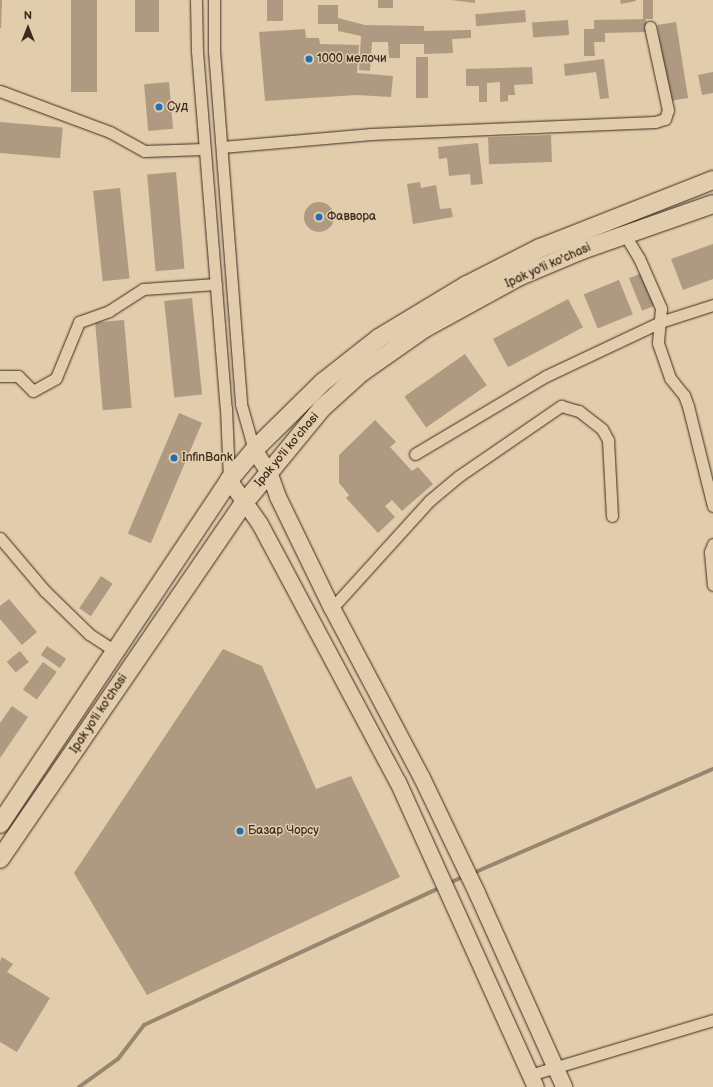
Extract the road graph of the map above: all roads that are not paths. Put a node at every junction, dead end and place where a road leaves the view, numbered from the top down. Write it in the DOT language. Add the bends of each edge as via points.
graph roads {
  1 [pos="196,0"];
  2 [pos="214,0"];
  3 [pos="650,26"];
  4 [pos="0,91"];
  5 [pos="222,147"];
  6 [pos="204,149"];
  7 [pos="713,180"];
  8 [pos="713,204"];
  9 [pos="625,235"];
  10 [pos="216,284"];
  11 [pos="713,305"];
  12 [pos="660,322"];
  13 [pos="0,376"];
  14 [pos="254,450"];
  15 [pos="415,454"];
  16 [pos="269,472"];
  17 [pos="229,480"];
  18 [pos="244,503"];
  19 [pos="713,506"];
  20 [pos="612,516"];
  21 [pos="0,538"];
  22 [pos="713,544"];
  23 [pos="713,585"];
  24 [pos="332,608"];
  25 [pos="115,651"];
  26 [pos="0,824"];
  27 [pos="0,859"];
  28 [pos="713,1020"];
  29 [pos="555,1066"];
  30 [pos="533,1081"];
  31 [pos="564,1087"];
  1 -- 6 [label="street"];
  2 -- 5 [label="street" via="214,51"];
  3 -- 5 [label="street" via="668,110 665,119 655,122 371,134"];
  4 -- 6 [label="street" via="110,132 144,151"];
  5 -- 14 [label="street" via="241,404"];
  6 -- 10 [label="street"];
  7 -- 14 [label="main road, Ipak yo'li ko'chasi" via="540,248 467,285 379,338 323,382"];
  8 -- 9 [label="main road, Ipak yo'li ko'chasi"];
  9 -- 12 [label="street" via="639,258 661,308"];
  9 -- 16 [label="main road, Ipak yo'li ko'chasi" via="518,277 425,328 356,377 322,408"];
  10 -- 13 [label="street" via="143,289 109,311 79,322 56,378 33,391 18,376"];
  10 -- 17 [label="street"];
  11 -- 12 [label="street"];
  12 -- 15 [label="street" via="546,376"];
  12 -- 19 [label="street" via="658,343 670,378 684,395 688,406"];
  14 -- 16 [label="main road"];
  14 -- 17 [label="main road, Ipak yo'li ko'chasi"];
  16 -- 18 [label="main road, Ipak yo'li ko'chasi"];
  16 -- 24 [label="main road" via="278,497"];
  17 -- 18 [label="main road"];
  17 -- 25 [label="main road, Ipak yo'li ko'chasi"];
  18 -- 27 [label="main road, Ipak yo'li ko'chasi"];
  18 -- 30 [label="main road" via="260,524 398,782"];
  20 -- 24 [label="street" via="608,440 602,429 579,411 562,406 459,476 429,501"];
  21 -- 25 [label="street" via="45,591 83,629"];
  22 -- 23 [label="street" via="710,552"];
  24 -- 29 [label="main road" via="383,700 463,864"];
  25 -- 26 [label="main road, Ipak yo'li ko'chasi"];
  28 -- 29 [label="street"];
  29 -- 30 [label="street"];
  29 -- 31 [label="main road"];
}
